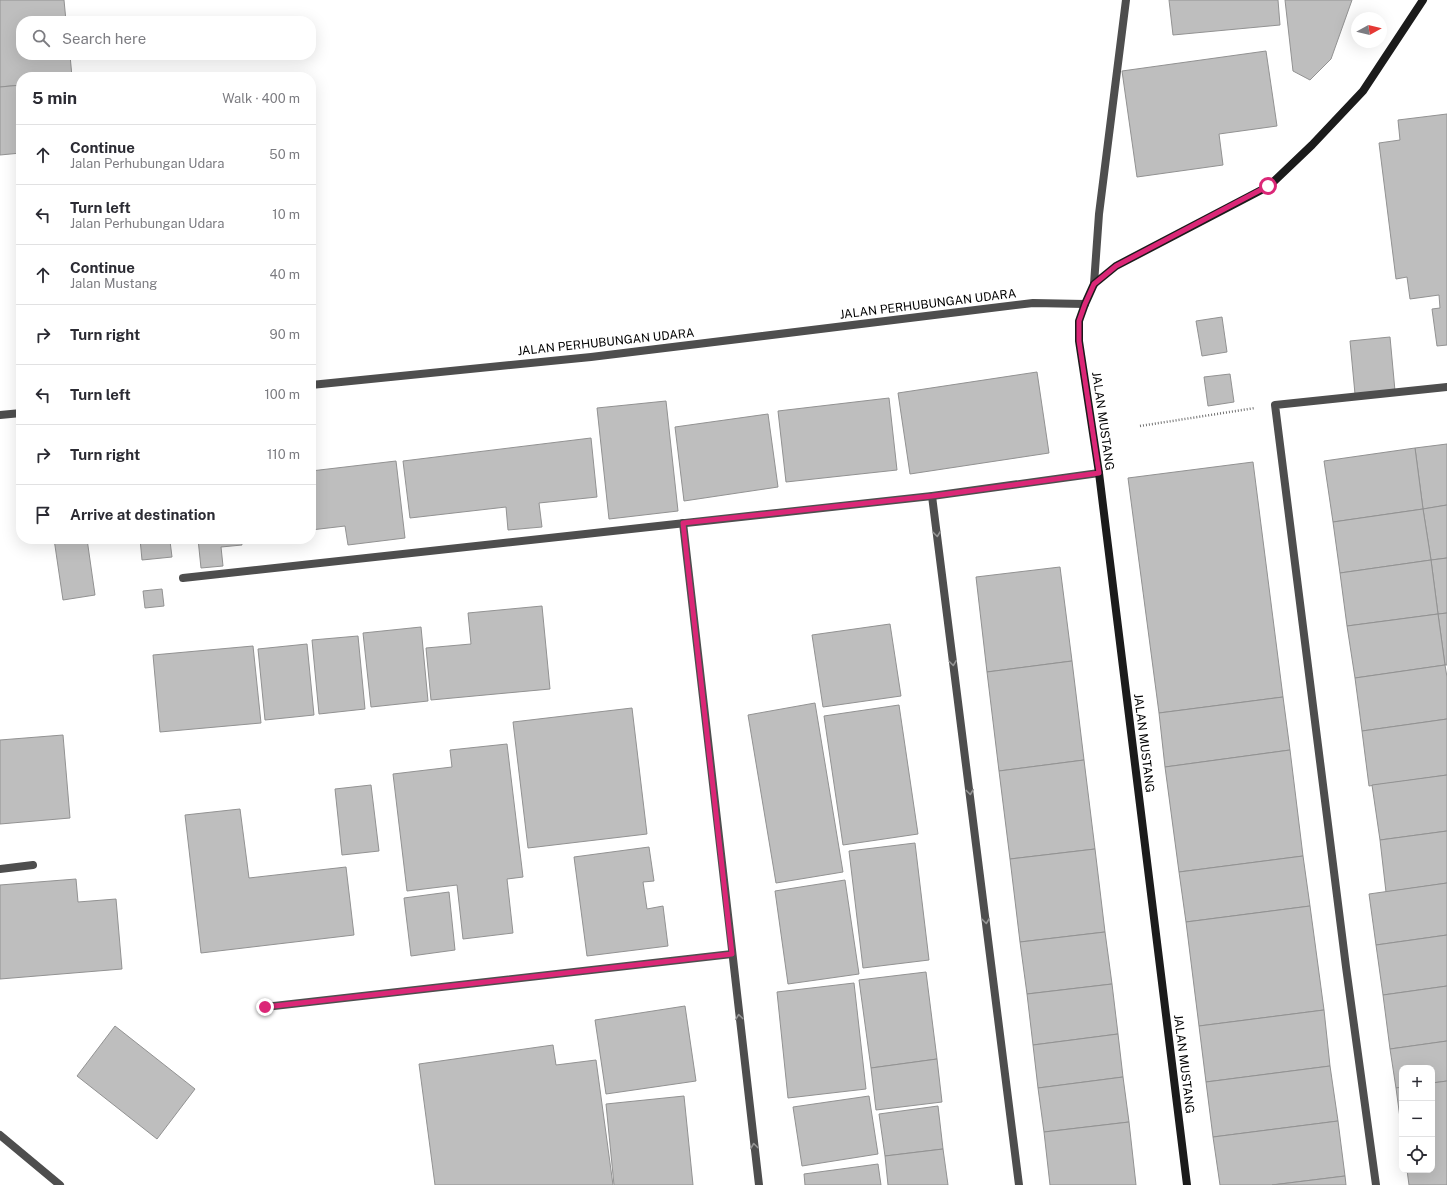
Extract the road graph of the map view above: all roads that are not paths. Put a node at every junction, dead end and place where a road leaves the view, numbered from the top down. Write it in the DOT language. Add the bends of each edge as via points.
graph roads {
  1 [pos="1126,0"];
  2 [pos="1423,0"];
  3 [pos="1094,284"];
  4 [pos="1085,304"];
  5 [pos="316,384"];
  6 [pos="1447,387"];
  7 [pos="16,413"];
  8 [pos="0,415"];
  9 [pos="1099,473"];
  10 [pos="932,496"];
  11 [pos="683,523"];
  12 [pos="183,578"];
  13 [pos="33,865"];
  14 [pos="0,869"];
  15 [pos="732,954"];
  16 [pos="265,1007"];
  17 [pos="0,1135"];
  18 [pos="60,1185"];
  19 [pos="759,1185"];
  20 [pos="1019,1185"];
  21 [pos="1187,1185"];
  22 [pos="1376,1185"];
  1 -- 3 [label="street" via="1099,214"];
  2 -- 3 [label="main road" via="1363,90 1312,145 1268,186 1116,266"];
  3 -- 4 [label="main road"];
  4 -- 5 [label="street, JALAN PERHUBUNGAN UDARA" via="1033,303 591,357"];
  4 -- 9 [label="main road, JALAN MUSTANG" via="1079,321 1079,341"];
  6 -- 22 [label="street" via="1275,404"];
  7 -- 8 [label="street"];
  9 -- 10 [label="street"];
  9 -- 21 [label="main road, JALAN MUSTANG"];
  10 -- 11 [label="street"];
  10 -- 20 [label="street, one-way"];
  11 -- 12 [label="street"];
  11 -- 15 [label="street"];
  13 -- 14 [label="street"];
  15 -- 16 [label="street"];
  19 -- 15 [label="street, one-way"];
  17 -- 18 [label="street"];
}
